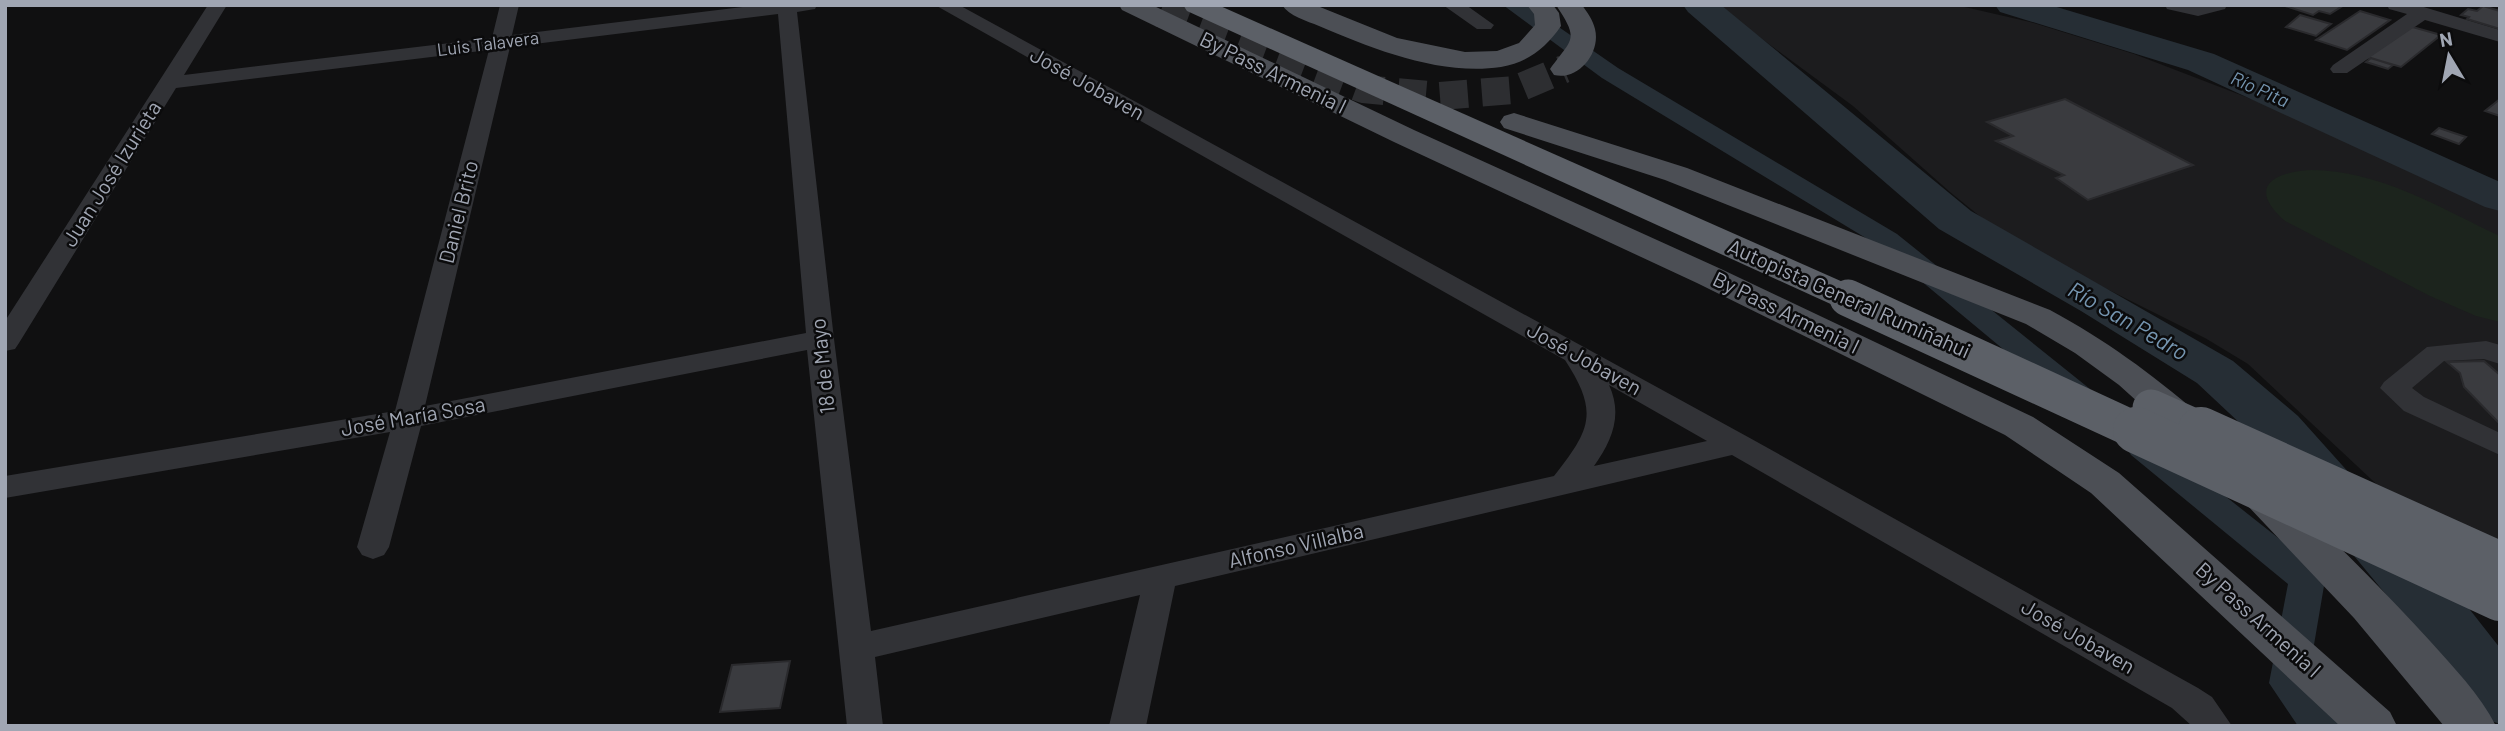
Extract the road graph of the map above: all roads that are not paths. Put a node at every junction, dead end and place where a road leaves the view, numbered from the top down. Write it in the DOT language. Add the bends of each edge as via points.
graph roads {
  1 [pos="218,5"];
  2 [pos="510,5"];
  3 [pos="943,5"];
  4 [pos="1131,5"];
  5 [pos="1196,5"];
  6 [pos="1256,5"];
  7 [pos="1294,5"];
  8 [pos="1452,5"];
  9 [pos="1568,5"];
  10 [pos="2174,5"];
  11 [pos="2218,5"];
  12 [pos="2396,5"];
  13 [pos="2446,5"];
  14 [pos="794,6"];
  15 [pos="2421,16"];
  16 [pos="1542,23"];
  17 [pos="1484,25"];
  18 [pos="2500,36"];
  19 [pos="501,43"];
  20 [pos="1564,69"];
  21 [pos="2340,69"];
  22 [pos="169,83"];
  23 [pos="1514,122"];
  24 [pos="1861,291"];
  25 [pos="820,339"];
  26 [pos="5,343"];
  27 [pos="1576,354"];
  28 [pos="2500,355"];
  29 [pos="407,419"];
  30 [pos="1737,444"];
  31 [pos="2500,446"];
  32 [pos="1563,485"];
  33 [pos="5,486"];
  34 [pos="373,547"];
  35 [pos="2500,565"];
  36 [pos="1161,576"];
  37 [pos="2500,598"];
  38 [pos="855,649"];
  39 [pos="2364,716"];
  40 [pos="865,726"];
  41 [pos="1127,726"];
  42 [pos="2214,726"];
  43 [pos="2472,726"];
  1 -- 22 [label="street, Juan José Izurieta"];
  2 -- 19 [label="street, Daniel Brito"];
  3 -- 27 [label="street, José Jobaven"];
  4 -- 39 [label="main road, By Pass Armenia I" via="2019,426 2105,483"];
  5 -- 24 [label="highway, Autopista General Rumiñahui"];
  6 -- 23 [label="highway, Autopista General Rumiñahui"];
  7 -- 16 [label="main road" via="1399,48 1440,58 1494,58 1525,49"];
  8 -- 17 [label="street"];
  9 -- 20 [label="main road" via="1583,26 1583,45"];
  10 -- 11 [label="street" via="2198,10"];
  12 -- 15 [label="street"];
  13 -- 15 [label="street"];
  14 -- 19 [label="street, Luis Talavera"];
  14 -- 25 [label="street, 18 de Mayo"];
  15 -- 18 [label="street"];
  15 -- 21 [label="street"];
  19 -- 22 [label="street, Luis Talavera"];
  19 -- 29 [label="street, Daniel Brito"];
  22 -- 26 [label="street, Juan José Izurieta"];
  23 -- 24 [label="highway, Autopista General Rumiñahui"];
  23 -- 43 [label="main road" via="1676,174 2038,317 2088,345 2212,447 2328,561"];
  24 -- 35 [label="highway, Autopista General Rumiñahui, bridge"];
  24 -- 37 [label="highway, Autopista General Rumiñahui, bridge"];
  25 -- 29 [label="street, José María Sosa"];
  25 -- 38 [label="street, 18 de Mayo"];
  27 -- 30 [label="street, José Jobaven"];
  27 -- 32 [label="street" via="1599,394 1603,425 1590,451"];
  28 -- 31 [label="street" via="2486,350 2437,353 2395,388 2414,404"];
  29 -- 33 [label="street, José María Sosa"];
  29 -- 34 [label="street, Daniel Brito"];
  30 -- 32 [label="street, Alfonso Villalba"];
  30 -- 42 [label="street, José Jobaven" via="2185,698"];
  32 -- 36 [label="street, Alfonso Villalba"];
  36 -- 38 [label="street, Alfonso Villalba"];
  36 -- 41 [label="street"];
  38 -- 40 [label="street, 18 de Mayo"];
}
